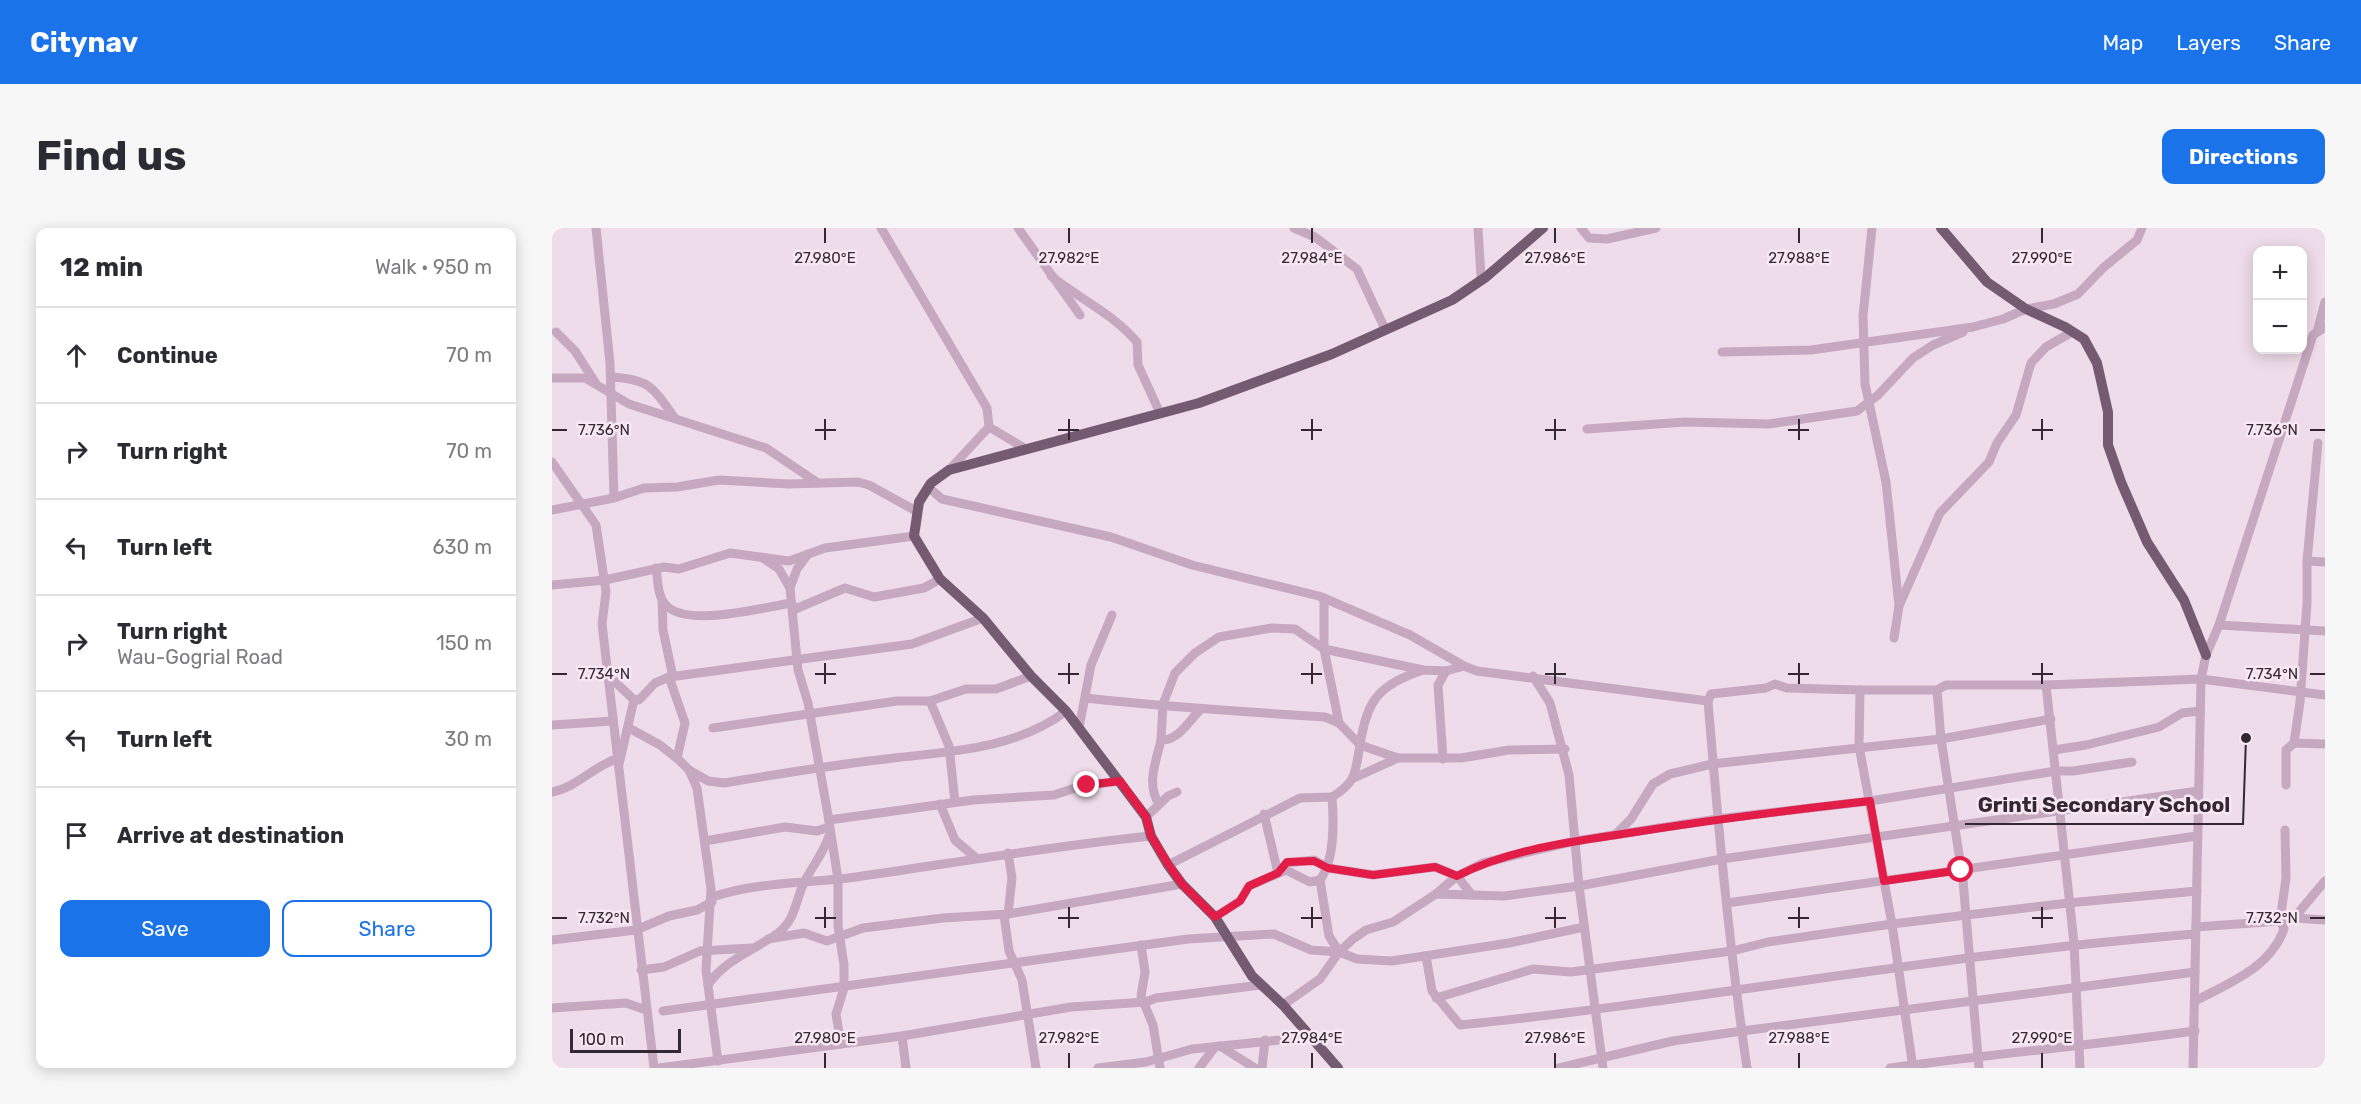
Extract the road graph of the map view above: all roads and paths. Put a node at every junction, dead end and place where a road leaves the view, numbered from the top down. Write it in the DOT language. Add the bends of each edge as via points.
graph roads {
  1 [pos="596,228"];
  2 [pos="881,228"];
  3 [pos="1018,228"];
  4 [pos="1294,228"];
  5 [pos="1478,228"];
  6 [pos="1543,228"];
  7 [pos="1581,228"];
  8 [pos="1656,228"];
  9 [pos="1872,228"];
  10 [pos="1941,228"];
  11 [pos="2142,228"];
  12 [pos="1051,276"];
  13 [pos="1481,278"];
  14 [pos="2325,302"];
  15 [pos="2026,309"];
  16 [pos="1080,315"];
  17 [pos="1973,327"];
  18 [pos="1385,329"];
  19 [pos="2321,329"];
  20 [pos="556,332"];
  21 [pos="2073,332"];
  22 [pos="1862,344"];
  23 [pos="1722,352"];
  24 [pos="611,376"];
  25 [pos="552,378"];
  26 [pos="595,382"];
  27 [pos="612,394"];
  28 [pos="1867,403"];
  29 [pos="1160,413"];
  30 [pos="674,417"];
  31 [pos="989,427"];
  32 [pos="1587,429"];
  33 [pos="2318,443"];
  34 [pos="1021,450"];
  35 [pos="552,462"];
  36 [pos="949,470"];
  37 [pos="818,483"];
  38 [pos="928,487"];
  39 [pos="614,498"];
  40 [pos="2320,498"];
  41 [pos="582,505"];
  42 [pos="552,510"];
  43 [pos="916,511"];
  44 [pos="914,536"];
  45 [pos="810,552"];
  46 [pos="763,558"];
  47 [pos="2307,561"];
  48 [pos="2325,562"];
  49 [pos="656,568"];
  50 [pos="940,579"];
  51 [pos="605,580"];
  52 [pos="552,585"];
  53 [pos="790,588"];
  54 [pos="1324,598"];
  55 [pos="662,600"];
  56 [pos="792,606"];
  57 [pos="1899,606"];
  58 [pos="1112,615"];
  59 [pos="983,618"];
  60 [pos="2219,625"];
  61 [pos="2304,630"];
  62 [pos="2325,632"];
  63 [pos="1894,638"];
  64 [pos="1324,649"];
  65 [pos="2206,655"];
  66 [pos="797,661"];
  67 [pos="1464,666"];
  68 [pos="1423,670"];
  69 [pos="1446,671"];
  70 [pos="607,674"];
  71 [pos="1031,676"];
  72 [pos="1533,676"];
  73 [pos="671,677"];
  74 [pos="2201,679"];
  75 [pos="2046,685"];
  76 [pos="1860,690"];
  77 [pos="1937,690"];
  78 [pos="2300,692"];
  79 [pos="2325,695"];
  80 [pos="1086,698"];
  81 [pos="634,700"];
  82 [pos="930,700"];
  83 [pos="1708,701"];
  84 [pos="1163,704"];
  85 [pos="1200,710"];
  86 [pos="1066,711"];
  87 [pos="2200,711"];
  88 [pos="810,714"];
  89 [pos="2051,719"];
  90 [pos="613,721"];
  91 [pos="1339,723"];
  92 [pos="552,725"];
  93 [pos="629,728"];
  94 [pos="713,728"];
  95 [pos="1079,728"];
  96 [pos="1941,739"];
  97 [pos="1161,740"];
  98 [pos="2294,743"];
  99 [pos="2325,744"];
  100 [pos="1360,745"];
  101 [pos="1859,746"];
  102 [pos="1565,749"];
  103 [pos="950,750"];
  104 [pos="2054,750"];
  105 [pos="677,758"];
  106 [pos="1398,758"];
  107 [pos="616,759"];
  108 [pos="1443,759"];
  109 [pos="2132,762"];
  110 [pos="1712,764"];
  111 [pos="819,768"];
  112 [pos="618,770"];
  113 [pos="689,770"];
  114 [pos="2056,771"];
  115 [pos="1354,778"];
  116 [pos="1120,781"];
  117 [pos="2286,785"];
  118 [pos="1948,788"];
  119 [pos="2198,791"];
  120 [pos="552,792"];
  121 [pos="1177,792"];
  122 [pos="1332,797"];
  123 [pos="1870,801"];
  124 [pos="955,802"];
  125 [pos="939,804"];
  126 [pos="1159,804"];
  127 [pos="2061,809"];
  128 [pos="1264,814"];
  129 [pos="1146,817"];
  130 [pos="1717,819"];
  131 [pos="829,827"];
  132 [pos="1954,828"];
  133 [pos="2285,830"];
  134 [pos="1615,835"];
  135 [pos="1151,836"];
  136 [pos="2198,836"];
  137 [pos="1875,839"];
  138 [pos="705,841"];
  139 [pos="1575,841"];
  140 [pos="1008,853"];
  141 [pos="2066,854"];
  142 [pos="976,858"];
  143 [pos="1722,859"];
  144 [pos="1168,864"];
  145 [pos="1328,868"];
  146 [pos="1961,870"];
  147 [pos="1278,873"];
  148 [pos="1457,876"];
  149 [pos="838,879"];
  150 [pos="1320,880"];
  151 [pos="805,881"];
  152 [pos="1884,881"];
  153 [pos="2325,882"];
  154 [pos="1182,884"];
  155 [pos="1579,886"];
  156 [pos="2197,891"];
  157 [pos="1436,894"];
  158 [pos="1472,895"];
  159 [pos="712,900"];
  160 [pos="1727,903"];
  161 [pos="2068,903"];
  162 [pos="1006,915"];
  163 [pos="1966,915"];
  164 [pos="1215,917"];
  165 [pos="2294,918"];
  166 [pos="2325,920"];
  167 [pos="2280,921"];
  168 [pos="1892,924"];
  169 [pos="1584,927"];
  170 [pos="636,930"];
  171 [pos="2195,930"];
  172 [pos="839,936"];
  173 [pos="1226,936"];
  174 [pos="768,939"];
  175 [pos="552,940"];
  176 [pos="2074,943"];
  177 [pos="1141,945"];
  178 [pos="754,948"];
  179 [pos="706,950"];
  180 [pos="1732,951"];
  181 [pos="1339,952"];
  182 [pos="1425,956"];
  183 [pos="1971,959"];
  184 [pos="1014,963"];
  185 [pos="1590,968"];
  186 [pos="1898,968"];
  187 [pos="641,970"];
  188 [pos="2195,972"];
  189 [pos="708,985"];
  190 [pos="1261,985"];
  191 [pos="2076,987"];
  192 [pos="844,988"];
  193 [pos="1735,989"];
  194 [pos="1436,998"];
  195 [pos="1975,1001"];
  196 [pos="2195,1001"];
  197 [pos="1142,1002"];
  198 [pos="1283,1005"];
  199 [pos="711,1006"];
  200 [pos="552,1008"];
  201 [pos="1905,1009"];
  202 [pos="646,1010"];
  203 [pos="663,1011"];
  204 [pos="1594,1011"];
  205 [pos="1027,1016"];
  206 [pos="1742,1030"];
  207 [pos="2195,1031"];
  208 [pos="902,1036"];
  209 [pos="1310,1037"];
  210 [pos="1265,1040"];
  211 [pos="841,1044"];
  212 [pos="1217,1046"];
  213 [pos="2078,1047"];
  214 [pos="1978,1056"];
  215 [pos="1602,1058"];
  216 [pos="718,1060"];
  217 [pos="1207,1064"];
  218 [pos="1160,1065"];
  219 [pos="1913,1066"];
  220 [pos="654,1068"];
  221 [pos="659,1068"];
  222 [pos="906,1068"];
  223 [pos="1036,1068"];
  224 [pos="1098,1068"];
  225 [pos="1199,1068"];
  226 [pos="1255,1068"];
  227 [pos="1262,1068"];
  228 [pos="1338,1068"];
  229 [pos="1559,1068"];
  230 [pos="1604,1068"];
  231 [pos="1747,1068"];
  232 [pos="1890,1068"];
  233 [pos="1979,1068"];
  234 [pos="2080,1068"];
  235 [pos="2193,1068"];
  1 -- 24 [label="street"];
  2 -- 31 [label="street" via="987,408"];
  3 -- 12 [label="street"];
  4 -- 18 [label="street" via="1315,237 1357,269"];
  5 -- 13 [label="street"];
  6 -- 13 [label="main road"];
  7 -- 8 [label="street" via="1589,238 1607,239"];
  9 -- 22 [label="street"];
  10 -- 15 [label="main road" via="1987,282"];
  11 -- 15 [label="street" via="2137,240 2078,294"];
  12 -- 16 [label="street"];
  12 -- 29 [label="street" via="1108,313 1137,342 1138,365"];
  13 -- 18 [label="main road" via="1452,300"];
  14 -- 19 [label="street"];
  15 -- 17 [label="street" via="2003,320"];
  15 -- 21 [label="main road"];
  17 -- 22 [label="street"];
  17 -- 28 [label="street" via="1913,358"];
  18 -- 29 [label="main road" via="1332,354 1199,403"];
  19 -- 60 [label="street" via="2313,335 2292,394"];
  20 -- 26 [label="street" via="581,358"];
  21 -- 57 [label="street" via="2046,347 2031,363 2011,424 1996,443 1989,462 1940,513"];
  21 -- 65 [label="main road" via="2084,339 2097,363 2108,412 2108,445 2132,509 2147,542 2184,600"];
  22 -- 23 [label="street" via="1811,350"];
  22 -- 28 [label="street"];
  24 -- 27 [label="street"];
  24 -- 30 [label="street" via="635,378 648,384"];
  25 -- 26 [label="street" via="581,377"];
  26 -- 27 [label="street"];
  27 -- 30 [label="street" via="629,404"];
  27 -- 39 [label="street"];
  28 -- 32 [label="street" via="1857,411 1770,424 1685,422"];
  28 -- 57 [label="street" via="1886,482"];
  29 -- 34 [label="main road"];
  30 -- 37 [label="street" via="766,448"];
  31 -- 34 [label="street"];
  31 -- 36 [label="street"];
  33 -- 40 [label="street"];
  34 -- 36 [label="main road"];
  35 -- 41 [label="street"];
  36 -- 38 [label="main road"];
  37 -- 39 [label="street" via="709,480 677,488 644,488"];
  37 -- 43 [label="street" via="863,483"];
  38 -- 43 [label="main road"];
  38 -- 54 [label="street" via="948,501 1111,537 1192,565"];
  39 -- 41 [label="street"];
  40 -- 47 [label="street"];
  41 -- 42 [label="street"];
  41 -- 51 [label="street" via="598,531"];
  43 -- 44 [label="main road"];
  44 -- 45 [label="street"];
  44 -- 50 [label="main road"];
  45 -- 46 [label="street" via="784,561"];
  45 -- 53 [label="street" via="800,562"];
  46 -- 49 [label="street" via="730,553 682,568"];
  46 -- 53 [label="street" via="779,569"];
  47 -- 48 [label="street"];
  47 -- 61 [label="street"];
  49 -- 51 [label="street"];
  49 -- 55 [label="street"];
  50 -- 56 [label="street" via="924,588 874,597 845,588"];
  50 -- 59 [label="main road"];
  51 -- 52 [label="street"];
  51 -- 70 [label="street" via="602,624"];
  53 -- 56 [label="street"];
  54 -- 64 [label="street"];
  54 -- 67 [label="street" via="1410,635"];
  55 -- 56 [label="street" via="674,612 696,617"];
  55 -- 73 [label="street"];
  56 -- 66 [label="street"];
  57 -- 63 [label="street"];
  58 -- 80 [label="street" via="1091,665"];
  59 -- 66 [label="street" via="912,644"];
  59 -- 71 [label="main road"];
  60 -- 61 [label="street"];
  60 -- 65 [label="street"];
  61 -- 62 [label="street"];
  61 -- 78 [label="street"];
  64 -- 68 [label="street"];
  64 -- 84 [label="street" via="1295,629 1272,628 1219,637 1175,673"];
  64 -- 91 [label="street"];
  65 -- 74 [label="street"];
  66 -- 73 [label="street"];
  66 -- 88 [label="street"];
  67 -- 69 [label="street"];
  67 -- 72 [label="street" via="1504,676"];
  68 -- 69 [label="street"];
  68 -- 100 [label="street" via="1402,677 1378,693 1364,719"];
  69 -- 108 [label="street" via="1438,685"];
  70 -- 81 [label="street"];
  70 -- 90 [label="street"];
  71 -- 82 [label="street" via="996,689 966,689"];
  71 -- 86 [label="main road"];
  72 -- 83 [label="street"];
  72 -- 102 [label="street" via="1550,703"];
  73 -- 81 [label="street" via="656,683 643,698"];
  73 -- 105 [label="street" via="685,723"];
  74 -- 75 [label="street"];
  74 -- 78 [label="street"];
  74 -- 87 [label="street"];
  75 -- 77 [label="street" via="1946,685"];
  75 -- 89 [label="street"];
  76 -- 77 [label="street"];
  76 -- 83 [label="street" via="1787,688 1775,684 1711,694"];
  76 -- 101 [label="street"];
  77 -- 96 [label="street"];
  78 -- 79 [label="street"];
  78 -- 98 [label="street"];
  80 -- 84 [label="street"];
  80 -- 95 [label="street"];
  81 -- 93 [label="street"];
  82 -- 88 [label="street"];
  82 -- 103 [label="street"];
  83 -- 110 [label="street"];
  84 -- 85 [label="street"];
  84 -- 97 [label="street"];
  85 -- 91 [label="street" via="1326,717"];
  85 -- 97 [label="street" via="1179,734 1169,741"];
  86 -- 95 [label="main road"];
  86 -- 103 [label="street" via="1015,738"];
  87 -- 104 [label="street" via="2182,713 2159,727"];
  87 -- 119 [label="street"];
  88 -- 94 [label="street"];
  88 -- 111 [label="street"];
  89 -- 96 [label="street"];
  89 -- 104 [label="street"];
  90 -- 92 [label="street"];
  90 -- 107 [label="street"];
  91 -- 100 [label="street"];
  93 -- 105 [label="street"];
  93 -- 112 [label="street"];
  95 -- 116 [label="main road"];
  96 -- 101 [label="street"];
  96 -- 118 [label="street"];
  97 -- 126 [label="street" via="1151,782"];
  98 -- 99 [label="street"];
  98 -- 117 [label="street" via="2286,750"];
  100 -- 106 [label="street"];
  100 -- 115 [label="street"];
  101 -- 110 [label="street"];
  101 -- 123 [label="street"];
  102 -- 108 [label="street" via="1509,750"];
  102 -- 139 [label="street"];
  103 -- 111 [label="street"];
  103 -- 124 [label="street"];
  104 -- 114 [label="street"];
  105 -- 113 [label="street"];
  106 -- 108 [label="street"];
  106 -- 115 [label="street"];
  107 -- 112 [label="street"];
  107 -- 120 [label="street" via="567,788"];
  109 -- 114 [label="street"];
  110 -- 130 [label="street"];
  110 -- 134 [label="street" via="1670,774 1653,784 1631,819"];
  111 -- 113 [label="street" via="718,783"];
  111 -- 131 [label="street"];
  112 -- 170 [label="street"];
  113 -- 138 [label="street" via="697,788"];
  114 -- 118 [label="street"];
  114 -- 127 [label="street"];
  115 -- 122 [label="street"];
  116 -- 124 [label="street" via="1081,786 1054,795"];
  116 -- 129 [label="main road"];
  118 -- 123 [label="street"];
  118 -- 132 [label="street"];
  119 -- 127 [label="street"];
  119 -- 136 [label="street"];
  121 -- 126 [label="street"];
  122 -- 128 [label="street" via="1300,798"];
  122 -- 145 [label="street"];
  123 -- 130 [label="street"];
  123 -- 137 [label="street"];
  124 -- 125 [label="street"];
  125 -- 131 [label="street"];
  125 -- 142 [label="street" via="955,840"];
  126 -- 129 [label="street"];
  127 -- 132 [label="street"];
  127 -- 141 [label="street"];
  128 -- 144 [label="street"];
  128 -- 147 [label="street"];
  129 -- 135 [label="main road"];
  130 -- 134 [label="street"];
  130 -- 143 [label="street"];
  131 -- 138 [label="street" via="817,831 778,827"];
  131 -- 149 [label="street"];
  131 -- 151 [label="street"];
  132 -- 137 [label="street"];
  132 -- 146 [label="street"];
  133 -- 167 [label="street" via="2286,878"];
  134 -- 139 [label="street"];
  135 -- 140 [label="street"];
  135 -- 144 [label="main road"];
  136 -- 141 [label="street"];
  136 -- 156 [label="street"];
  137 -- 143 [label="street"];
  137 -- 152 [label="street"];
  138 -- 159 [label="street"];
  139 -- 148 [label="street" via="1483,863"];
  139 -- 155 [label="street"];
  140 -- 142 [label="street"];
  140 -- 162 [label="street" via="1012,878"];
  141 -- 146 [label="street"];
  141 -- 161 [label="street"];
  142 -- 149 [label="street"];
  143 -- 155 [label="street"];
  143 -- 160 [label="street"];
  144 -- 154 [label="main road"];
  145 -- 147 [label="street" via="1314,861 1287,862"];
  145 -- 148 [label="street" via="1373,875 1435,867"];
  145 -- 150 [label="street"];
  146 -- 152 [label="street"];
  146 -- 163 [label="street"];
  147 -- 150 [label="street" via="1286,870 1310,882"];
  147 -- 164 [label="street" via="1249,886 1240,901"];
  148 -- 157 [label="street"];
  148 -- 158 [label="street"];
  149 -- 151 [label="street"];
  149 -- 172 [label="street"];
  150 -- 181 [label="street" via="1329,936"];
  151 -- 159 [label="street" via="753,886"];
  151 -- 174 [label="street" via="792,917"];
  152 -- 160 [label="street"];
  152 -- 168 [label="street"];
  153 -- 165 [label="street"];
  154 -- 162 [label="street"];
  154 -- 164 [label="main road"];
  155 -- 158 [label="street" via="1504,896"];
  155 -- 169 [label="street"];
  156 -- 161 [label="street"];
  156 -- 171 [label="street"];
  157 -- 158 [label="street"];
  157 -- 181 [label="street" via="1393,922 1366,930"];
  159 -- 170 [label="street" via="698,910 669,916"];
  159 -- 179 [label="street"];
  160 -- 180 [label="street"];
  161 -- 163 [label="street"];
  161 -- 176 [label="street"];
  162 -- 172 [label="street" via="871,927"];
  162 -- 184 [label="street"];
  163 -- 168 [label="street"];
  163 -- 183 [label="street"];
  164 -- 173 [label="main road"];
  165 -- 166 [label="street"];
  165 -- 167 [label="street"];
  167 -- 171 [label="street"];
  167 -- 196 [label="street" via="2284,929 2271,953 2248,973"];
  168 -- 180 [label="street"];
  168 -- 186 [label="street"];
  169 -- 182 [label="street"];
  169 -- 185 [label="street"];
  170 -- 175 [label="street"];
  170 -- 187 [label="street"];
  171 -- 176 [label="street"];
  171 -- 188 [label="street"];
  172 -- 174 [label="street" via="824,942 804,933"];
  172 -- 192 [label="street"];
  173 -- 177 [label="street"];
  173 -- 181 [label="street" via="1274,934 1311,950"];
  173 -- 190 [label="main road"];
  174 -- 178 [label="street"];
  176 -- 183 [label="street"];
  176 -- 191 [label="street"];
  177 -- 184 [label="street"];
  177 -- 197 [label="street" via="1145,972 1140,987"];
  178 -- 179 [label="street"];
  178 -- 189 [label="street" via="726,964"];
  179 -- 187 [label="street" via="664,967"];
  179 -- 189 [label="street"];
  180 -- 185 [label="street"];
  180 -- 193 [label="street"];
  181 -- 182 [label="street" via="1376,961"];
  181 -- 198 [label="street" via="1320,979"];
  182 -- 194 [label="street"];
  183 -- 186 [label="street"];
  183 -- 195 [label="street"];
  184 -- 192 [label="street"];
  184 -- 205 [label="street" via="1022,980"];
  185 -- 194 [label="street" via="1571,972 1533,969"];
  185 -- 204 [label="street"];
  186 -- 193 [label="street"];
  186 -- 201 [label="street"];
  187 -- 202 [label="street"];
  188 -- 191 [label="street"];
  188 -- 196 [label="street"];
  189 -- 199 [label="street"];
  190 -- 197 [label="street"];
  190 -- 198 [label="main road"];
  191 -- 195 [label="street"];
  191 -- 213 [label="street"];
  192 -- 199 [label="street"];
  192 -- 211 [label="street" via="836,1014"];
  193 -- 204 [label="street"];
  193 -- 206 [label="street"];
  194 -- 204 [label="street" via="1460,1025"];
  195 -- 201 [label="street"];
  195 -- 214 [label="street"];
  196 -- 207 [label="street"];
  197 -- 205 [label="street" via="1071,1007"];
  197 -- 218 [label="street" via="1153,1025"];
  198 -- 209 [label="main road"];
  199 -- 203 [label="street"];
  199 -- 216 [label="street"];
  200 -- 202 [label="street" via="626,1003"];
  201 -- 206 [label="street"];
  201 -- 219 [label="street"];
  202 -- 220 [label="street"];
  204 -- 215 [label="street"];
  205 -- 208 [label="street"];
  205 -- 223 [label="street"];
  206 -- 215 [label="street"];
  206 -- 231 [label="street"];
  207 -- 213 [label="street"];
  207 -- 235 [label="street"];
  208 -- 211 [label="street"];
  208 -- 222 [label="street"];
  209 -- 210 [label="street"];
  209 -- 228 [label="main road"];
  210 -- 212 [label="street"];
  210 -- 227 [label="street"];
  211 -- 216 [label="street"];
  212 -- 217 [label="street"];
  212 -- 218 [label="street" via="1182,1051"];
  212 -- 226 [label="street"];
  213 -- 214 [label="street"];
  213 -- 234 [label="street"];
  214 -- 219 [label="street"];
  214 -- 233 [label="street"];
  215 -- 229 [label="street"];
  215 -- 230 [label="street"];
  216 -- 221 [label="street"];
  217 -- 225 [label="street"];
  218 -- 224 [label="street"];
  219 -- 232 [label="street"];
}
